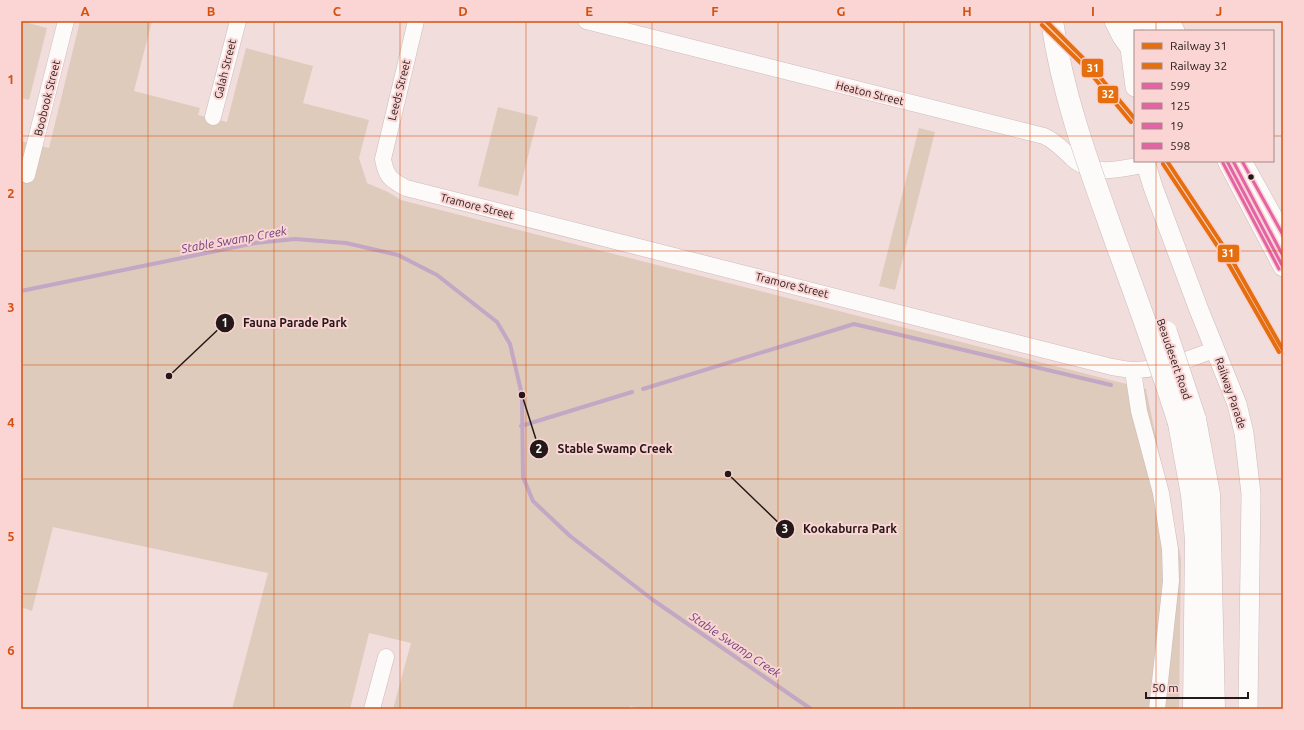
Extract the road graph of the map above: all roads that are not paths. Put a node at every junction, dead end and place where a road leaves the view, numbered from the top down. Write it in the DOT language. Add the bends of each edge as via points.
graph roads {
  1 [pos="66,21"];
  2 [pos="238,21"];
  3 [pos="416,21"];
  4 [pos="586,21"];
  5 [pos="1052,21"];
  6 [pos="1066,21"];
  7 [pos="1114,21"];
  8 [pos="1134,21"];
  9 [pos="1148,21"];
  10 [pos="1170,21"];
  11 [pos="1154,30"];
  12 [pos="1174,30"];
  13 [pos="1130,48"];
  14 [pos="1134,79"];
  15 [pos="213,117"];
  16 [pos="383,159"];
  17 [pos="1228,162"];
  18 [pos="1243,162"];
  19 [pos="1146,163"];
  20 [pos="27,175"];
  21 [pos="1283,235"];
  22 [pos="1283,268"];
  23 [pos="1216,349"];
  24 [pos="1133,370"];
  25 [pos="1187,421"];
  26 [pos="386,657"];
  27 [pos="372,709"];
  28 [pos="1157,709"];
  29 [pos="1194,709"];
  30 [pos="1214,709"];
  31 [pos="1248,709"];
  1 -- 20 [label="street, Boobook Street"];
  2 -- 15 [label="street, Galah Street"];
  3 -- 16 [label="street, Leeds Street"];
  4 -- 19 [label="street, Heaton Street" via="1044,136 1058,143 1074,160 1092,168 1107,171"];
  5 -- 25 [label="highway, Beaudesert Road, bridge" via="1056,52 1086,158 1156,349"];
  6 -- 25 [label="highway, Beaudesert Road, bridge" via="1084,109 1171,346"];
  7 -- 13 [label="street"];
  8 -- 13 [label="street"];
  9 -- 11 [label="street"];
  10 -- 12 [label="street"];
  13 -- 14 [label="street"];
  16 -- 24 [label="street, Tramore Street" via="386,173 394,182 418,191 1112,367"];
  17 -- 22 [label="street"];
  18 -- 21 [label="street"];
  19 -- 23 [label="street, Railway Parade" via="1199,310"];
  23 -- 24 [label="street, Tramore Street" via="1176,363"];
  23 -- 31 [label="street, Railway Parade" via="1237,404 1249,461 1251,494"];
  24 -- 28 [label="street" via="1139,411 1161,493 1170,550 1171,581"];
  25 -- 29 [label="highway, Beaudesert Road" via="1196,540"];
  25 -- 30 [label="highway, Beaudesert Road" via="1209,494"];
  26 -- 27 [label="street"];
}
